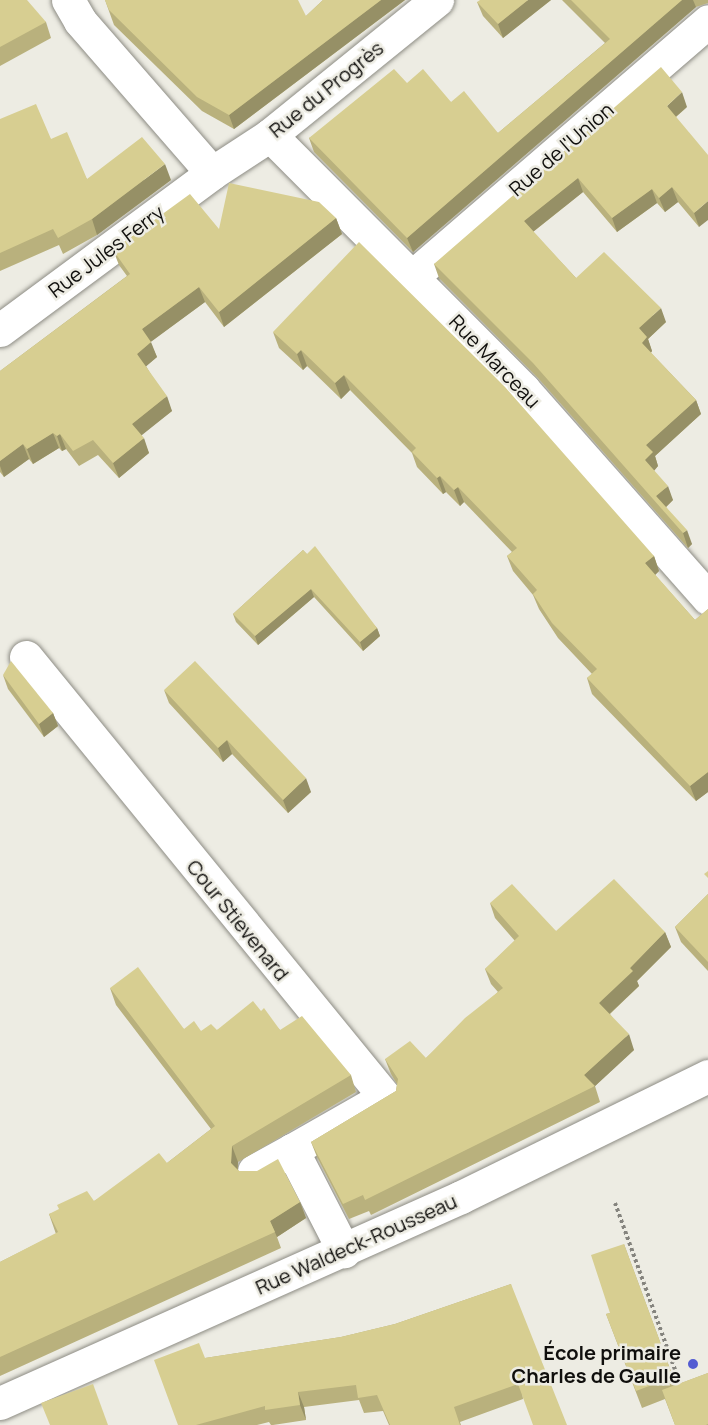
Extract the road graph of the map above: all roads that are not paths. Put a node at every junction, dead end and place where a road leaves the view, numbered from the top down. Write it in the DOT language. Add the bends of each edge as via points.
graph roads {
  1 [pos="68,0"];
  2 [pos="437,0"];
  3 [pos="708,21"];
  4 [pos="270,135"];
  5 [pos="212,173"];
  6 [pos="413,276"];
  7 [pos="0,330"];
  8 [pos="708,598"];
  9 [pos="26,657"];
  10 [pos="708,1076"];
  11 [pos="291,1150"];
  12 [pos="254,1171"];
  13 [pos="344,1251"];
  14 [pos="0,1402"];
  1 -- 5 [label="street" via="80,21"];
  2 -- 4 [label="street, Rue du Progrès"];
  3 -- 6 [label="street, Rue de l'Union"];
  4 -- 5 [label="street, Rue du Progrès"];
  4 -- 6 [label="street, Rue Marceau"];
  5 -- 7 [label="street, Rue Jules Ferry"];
  6 -- 8 [label="street, Rue Marceau" via="547,415"];
  9 -- 11 [label="street, Cour Stievenard" via="385,1097"];
  10 -- 13 [label="street, Rue Waldeck-Rousseau"];
  11 -- 12 [label="street, Cour Stievenard"];
  11 -- 13 [label="street"];
  13 -- 14 [label="street, Rue Waldeck-Rousseau"];
}
